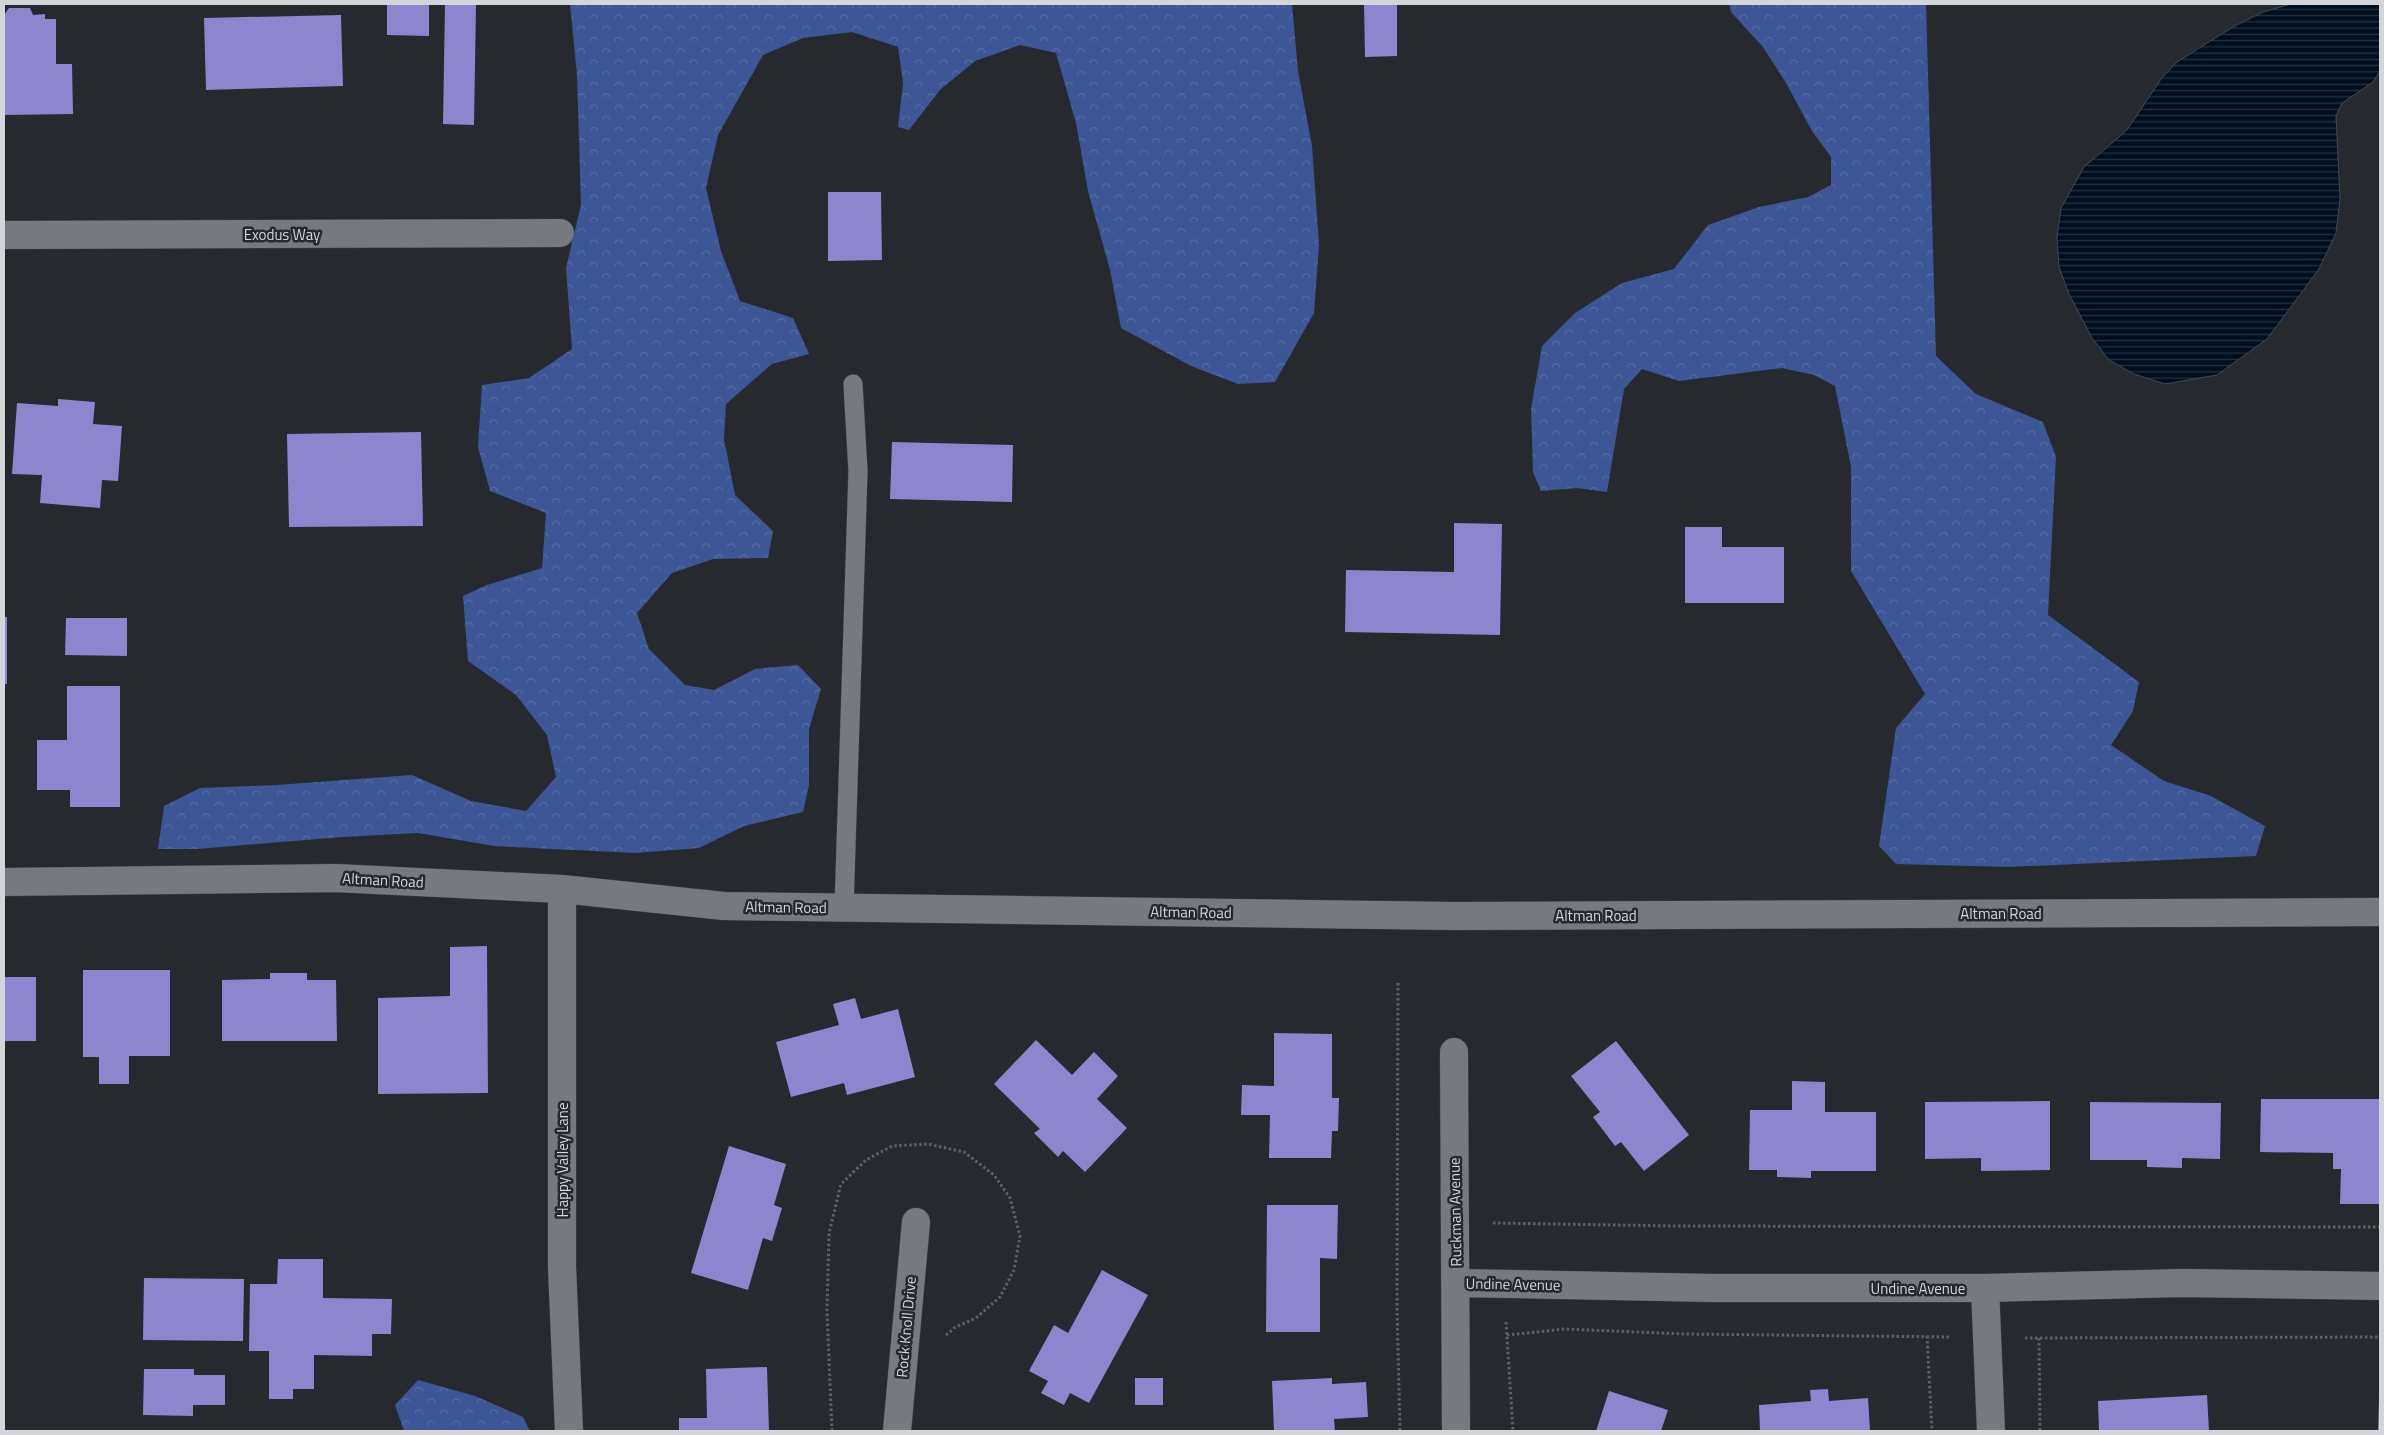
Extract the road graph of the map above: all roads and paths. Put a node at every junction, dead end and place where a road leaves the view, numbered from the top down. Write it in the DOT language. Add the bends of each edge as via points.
graph roads {
  1 [pos="560,232"];
  2 [pos="4,235"];
  3 [pos="853,384"];
  4 [pos="4,882"];
  5 [pos="562,889"];
  6 [pos="844,908"];
  7 [pos="2380,912"];
  8 [pos="1398,983"];
  9 [pos="1454,1052"];
  10 [pos="916,1222"];
  11 [pos="1455,1223"];
  12 [pos="2380,1227"];
  13 [pos="1457,1283"];
  14 [pos="1507,1284"];
  15 [pos="2380,1286"];
  16 [pos="1985,1288"];
  17 [pos="1507,1334"];
  18 [pos="1927,1336"];
  19 [pos="2380,1337"];
  20 [pos="1988,1338"];
  21 [pos="2039,1338"];
  22 [pos="568,1431"];
  23 [pos="897,1431"];
  24 [pos="1400,1431"];
  25 [pos="1456,1431"];
  26 [pos="1512,1431"];
  27 [pos="1932,1431"];
  28 [pos="1992,1431"];
  29 [pos="2040,1431"];
  1 -- 2 [label="street, Exodus Way"];
  3 -- 6 [label="lane" via="858,471"];
  4 -- 5 [label="street, Altman Road" via="335,878"];
  5 -- 6 [label="street, Altman Road" via="724,906"];
  5 -- 22 [label="street, Happy Valley Lane" via="562,1267"];
  6 -- 7 [label="street, Altman Road" via="1454,916"];
  8 -- 24 [label="path"];
  9 -- 11 [label="street, Ruckman Avenue"];
  10 -- 23 [label="street, Rock Knoll Drive"];
  11 -- 12 [label="path"];
  11 -- 13 [label="street, Ruckman Avenue"];
  13 -- 14 [label="street, Undine Avenue"];
  13 -- 25 [label="street, Ruckman Avenue"];
  14 -- 16 [label="street, Undine Avenue"];
  14 -- 17 [label="path"];
  15 -- 16 [label="street, Undine Avenue" via="2182,1282"];
  16 -- 20 [label="street"];
  17 -- 18 [label="path" via="1565,1329 1685,1334"];
  17 -- 26 [label="path"];
  18 -- 20 [label="path"];
  18 -- 27 [label="path"];
  19 -- 21 [label="path"];
  20 -- 21 [label="path"];
  20 -- 28 [label="street"];
  21 -- 29 [label="path"];
}
